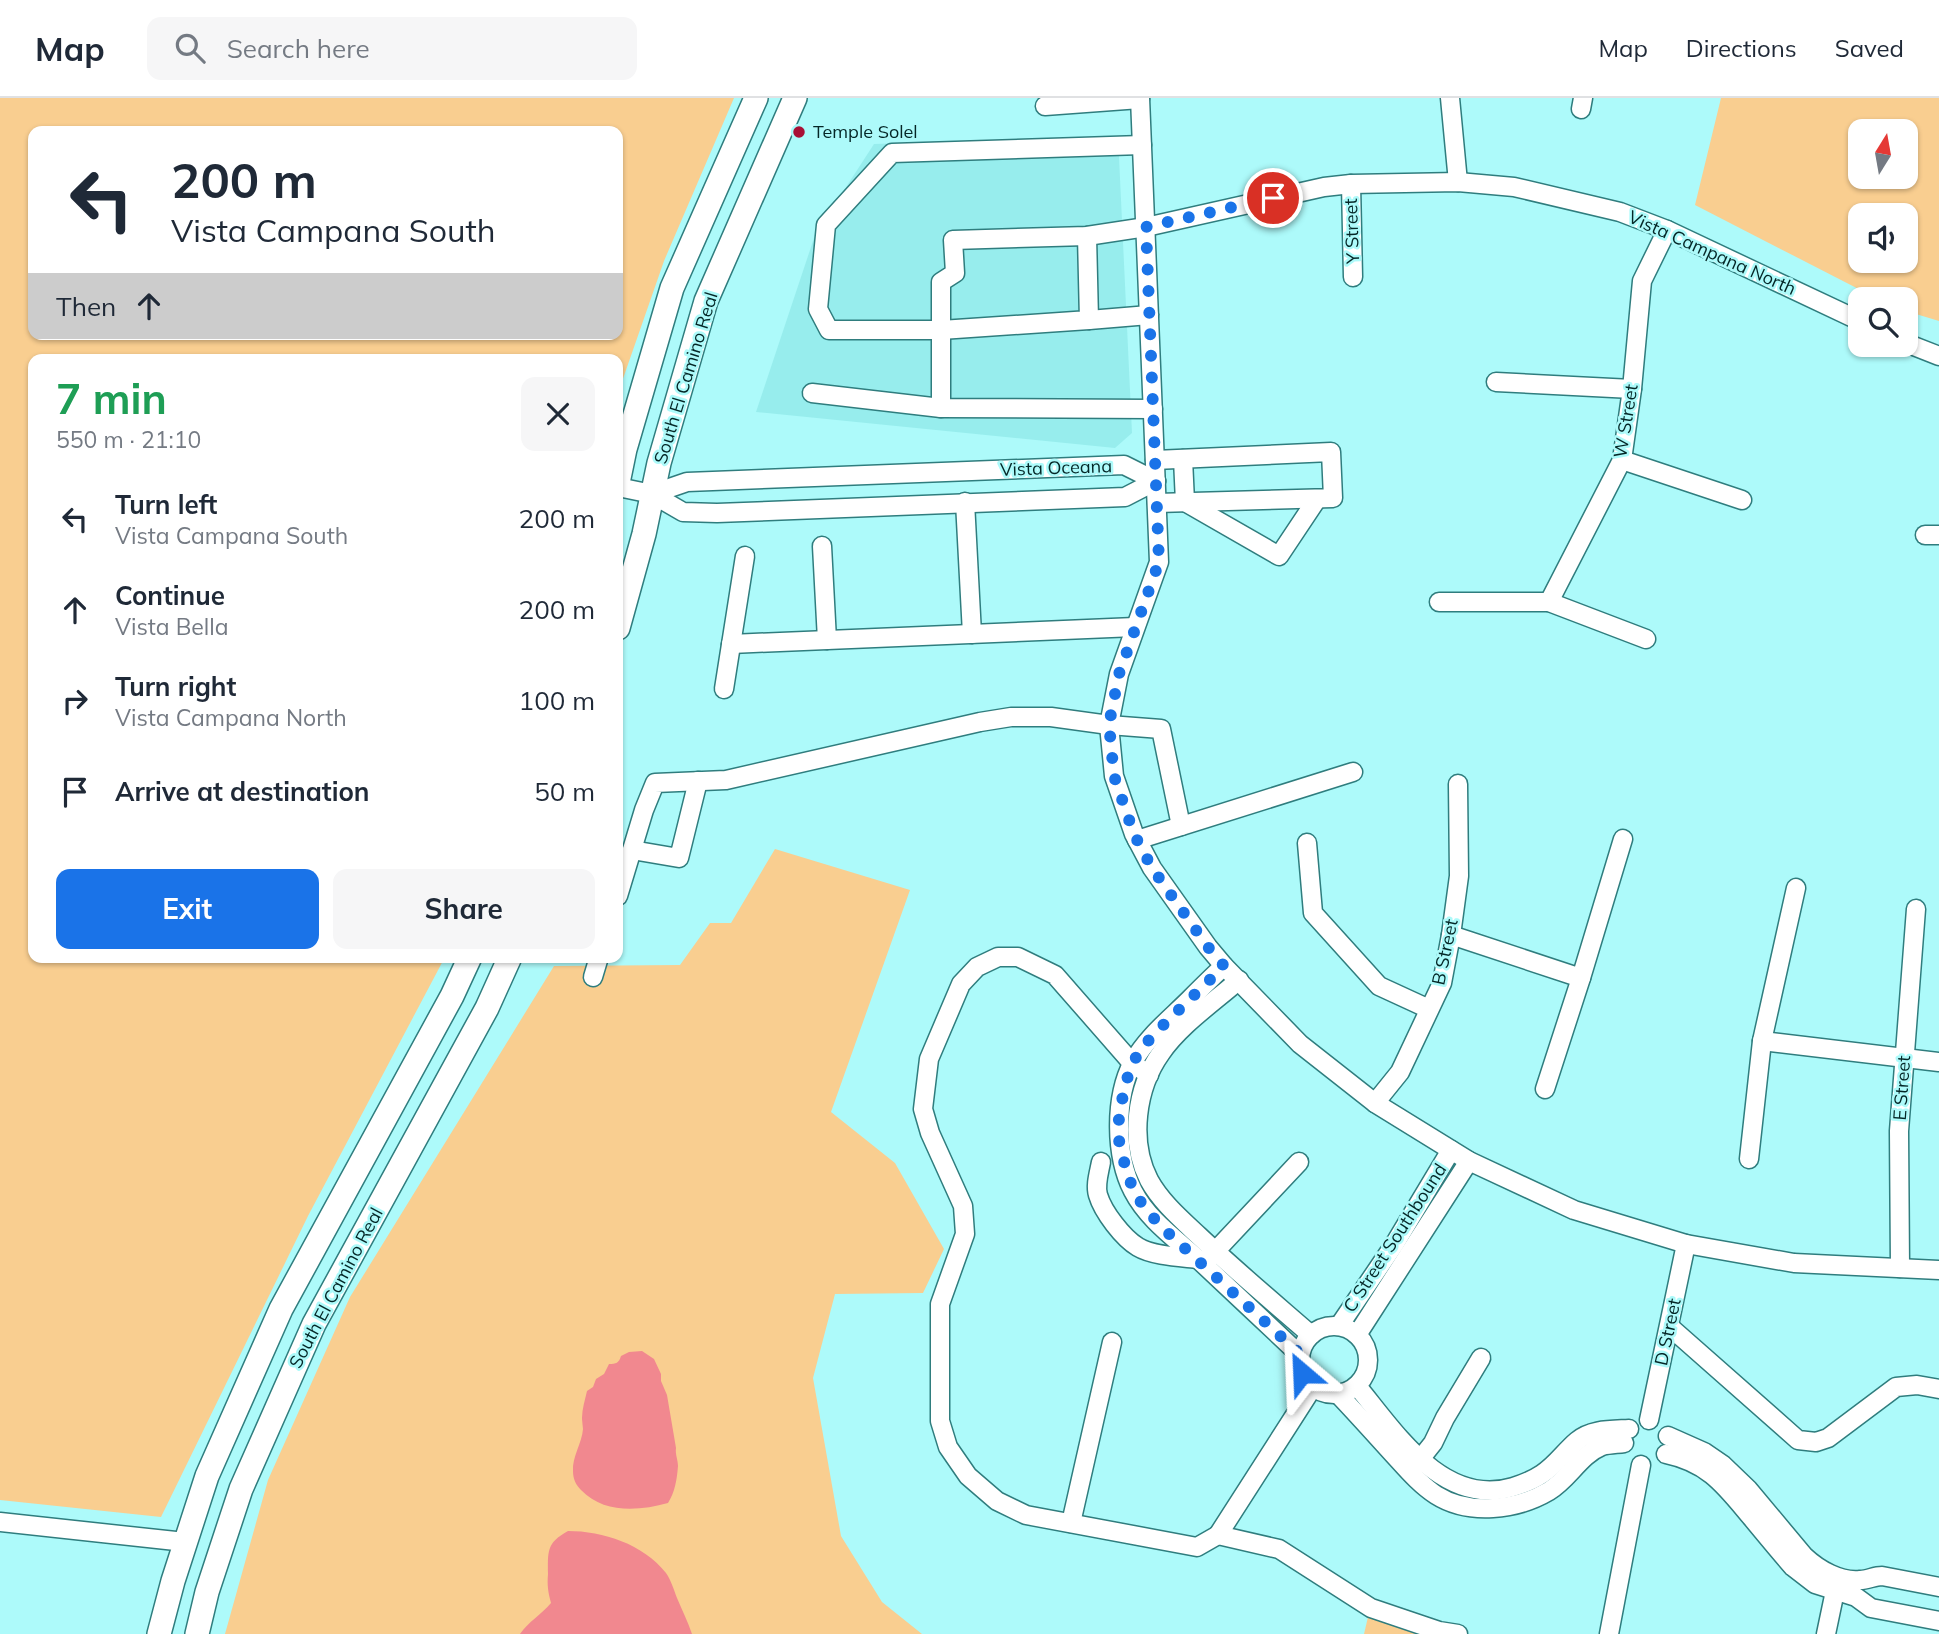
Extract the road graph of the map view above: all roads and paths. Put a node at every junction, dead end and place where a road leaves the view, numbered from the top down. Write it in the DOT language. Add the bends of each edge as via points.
graph roads {
  1 [pos="756,98"];
  2 [pos="795,98"];
  3 [pos="1450,98"];
  4 [pos="1140,99"];
  5 [pos="1086,100"];
  6 [pos="1045,106"];
  7 [pos="1142,145"];
  8 [pos="1458,181"];
  9 [pos="1351,184"];
  10 [pos="1146,227"];
  11 [pos="1667,230"];
  12 [pos="1087,236"];
  13 [pos="1353,277"];
  14 [pos="1149,315"];
  15 [pos="1848,315"];
  16 [pos="1089,320"];
  17 [pos="941,330"];
  18 [pos="1918,348"];
  19 [pos="1939,356"];
  20 [pos="1496,382"];
  21 [pos="1632,390"];
  22 [pos="812,393"];
  23 [pos="941,408"];
  24 [pos="1153,409"];
  25 [pos="623,459"];
  26 [pos="1183,459"];
  27 [pos="1155,460"];
  28 [pos="1622,460"];
  29 [pos="1156,481"];
  30 [pos="623,486"];
  31 [pos="652,494"];
  32 [pos="1317,499"];
  33 [pos="1742,500"];
  34 [pos="965,502"];
  35 [pos="1185,502"];
  36 [pos="1157,503"];
  37 [pos="822,547"];
  38 [pos="745,556"];
  39 [pos="1439,602"];
  40 [pos="1549,602"];
  41 [pos="623,610"];
  42 [pos="1136,627"];
  43 [pos="972,634"];
  44 [pos="1646,639"];
  45 [pos="827,640"];
  46 [pos="731,644"];
  47 [pos="724,689"];
  48 [pos="1109,724"];
  49 [pos="1353,772"];
  50 [pos="698,781"];
  51 [pos="1458,784"];
  52 [pos="1181,826"];
  53 [pos="1623,839"];
  54 [pos="1137,840"];
  55 [pos="1307,843"];
  56 [pos="632,850"];
  57 [pos="623,880"];
  58 [pos="1796,888"];
  59 [pos="1916,909"];
  60 [pos="1451,935"];
  61 [pos="467,963"];
  62 [pos="507,963"];
  63 [pos="597,963"];
  64 [pos="1224,966"];
  65 [pos="593,977"];
  66 [pos="1581,978"];
  67 [pos="1239,981"];
  68 [pos="1429,1009"];
  69 [pos="1762,1041"];
  70 [pos="1904,1058"];
  71 [pos="1939,1062"];
  72 [pos="1132,1063"];
  73 [pos="1149,1075"];
  74 [pos="1545,1089"];
  75 [pos="1375,1103"];
  76 [pos="1451,1150"];
  77 [pos="1749,1159"];
  78 [pos="1469,1161"];
  79 [pos="1101,1162"];
  80 [pos="1300,1162"];
  81 [pos="1686,1244"];
  82 [pos="1205,1258"];
  83 [pos="1900,1268"];
  84 [pos="1939,1270"];
  85 [pos="1339,1326"];
  86 [pos="1670,1327"];
  87 [pos="1311,1335"];
  88 [pos="1357,1335"];
  89 [pos="1112,1342"];
  90 [pos="1300,1354"];
  91 [pos="1481,1357"];
  92 [pos="1357,1386"];
  93 [pos="1313,1387"];
  94 [pos="1939,1390"];
  95 [pos="1338,1394"];
  96 [pos="1649,1420"];
  97 [pos="1626,1436"];
  98 [pos="1668,1436"];
  99 [pos="1666,1454"];
  100 [pos="1641,1465"];
  101 [pos="1415,1466"];
  102 [pos="0,1522"];
  103 [pos="1071,1523"];
  104 [pos="1218,1535"];
  105 [pos="185,1542"];
  106 [pos="1939,1587"];
  107 [pos="1835,1591"];
  108 [pos="1939,1621"];
  109 [pos="159,1634"];
  110 [pos="197,1634"];
  111 [pos="1458,1634"];
  112 [pos="1609,1634"];
  113 [pos="1826,1634"];
  1 -- 25 [label="main road, South El Camino Real" via="673,288"];
  2 -- 31 [label="main road, South El Camino Real" via="706,301"];
  3 -- 8 [label="street"];
  4 -- 5 [label="street"];
  4 -- 7 [label="street"];
  5 -- 6 [label="street"];
  7 -- 10 [label="street"];
  7 -- 17 [label="street" via="892,153 826,226 818,309 829,330"];
  8 -- 9 [label="street, Vista Campana North"];
  8 -- 11 [label="street, Vista Campana North" via="1514,187 1620,212"];
  9 -- 10 [label="street, Vista Campana North"];
  9 -- 13 [label="street, Y Street"];
  10 -- 12 [label="street, Vista Campana North"];
  10 -- 14 [label="street"];
  11 -- 15 [label="street, Vista Campana North"];
  11 -- 21 [label="street, W Street" via="1642,281"];
  12 -- 16 [label="street"];
  12 -- 17 [label="street, Vista Campana North" via="953,240 955,273 941,282"];
  14 -- 16 [label="street"];
  14 -- 24 [label="street"];
  16 -- 17 [label="street"];
  17 -- 23 [label="street"];
  18 -- 19 [label="street"];
  20 -- 21 [label="street"];
  21 -- 28 [label="street, W Street"];
  22 -- 23 [label="street"];
  23 -- 24 [label="street"];
  24 -- 27 [label="street"];
  26 -- 27 [label="street"];
  26 -- 32 [label="street" via="1331,452 1333,498"];
  26 -- 35 [label="street"];
  27 -- 29 [label="street"];
  28 -- 33 [label="street"];
  28 -- 40 [label="street, W Street"];
  29 -- 31 [label="street, Vista Oceana" via="1124,465 687,482"];
  29 -- 34 [label="street, Vista Oceana" via="1125,497"];
  29 -- 36 [label="street"];
  30 -- 31 [label="street, Vista Oceana"];
  31 -- 34 [label="street, Vista Oceana" via="683,512 706,513"];
  31 -- 41 [label="main road, South El Camino Real"];
  32 -- 35 [label="street"];
  32 -- 35 [label="street" via="1279,556"];
  34 -- 43 [label="street"];
  35 -- 36 [label="street"];
  36 -- 42 [label="street" via="1159,562"];
  37 -- 45 [label="street"];
  38 -- 46 [label="street"];
  39 -- 40 [label="street"];
  40 -- 44 [label="street"];
  42 -- 43 [label="street"];
  42 -- 48 [label="street" via="1119,674"];
  43 -- 45 [label="street"];
  45 -- 46 [label="street"];
  46 -- 47 [label="street"];
  48 -- 50 [label="street" via="1011,717 726,780"];
  48 -- 52 [label="street" via="1161,729"];
  48 -- 54 [label="street" via="1114,776"];
  49 -- 52 [label="street"];
  50 -- 56 [label="street" via="655,783"];
  50 -- 56 [label="street" via="679,858"];
  51 -- 60 [label="street, B Street" via="1459,876"];
  52 -- 54 [label="street"];
  53 -- 66 [label="street"];
  54 -- 64 [label="street" via="1152,868"];
  55 -- 68 [label="street" via="1312,913 1379,986"];
  56 -- 57 [label="street"];
  58 -- 69 [label="street"];
  59 -- 70 [label="street, E Street"];
  60 -- 66 [label="street"];
  60 -- 68 [label="street, B Street" via="1441,983"];
  61 -- 105 [label="main road, South El Camino Real" via="281,1309 207,1476"];
  62 -- 110 [label="main road, South El Camino Real" via="309,1335 241,1489"];
  63 -- 65 [label="street"];
  64 -- 67 [label="street"];
  64 -- 72 [label="street" via="1151,1037"];
  66 -- 74 [label="street"];
  67 -- 73 [label="street" via="1162,1051"];
  67 -- 75 [label="street" via="1300,1044"];
  68 -- 75 [label="street, B Street" via="1400,1072"];
  69 -- 70 [label="street"];
  69 -- 77 [label="street"];
  70 -- 71 [label="street"];
  70 -- 83 [label="street, E Street" via="1899,1130"];
  72 -- 73 [label="street"];
  72 -- 82 [label="street" via="1118,1134 1133,1190 1167,1232"];
  72 -- 103 [label="street" via="1055,975 1018,957 998,957 977,967 961,984 929,1059 923,1110 963,1206 965,1234 940,1304 940,1421 948,1447 968,1476 997,1501 1027,1515"];
  73 -- 82 [label="street" via="1138,1112 1142,1162 1159,1196"];
  75 -- 76 [label="street"];
  76 -- 78 [label="street"];
  76 -- 85 [label="street, C Street Southbound"];
  78 -- 81 [label="street" via="1574,1210"];
  78 -- 88 [label="street"];
  79 -- 82 [label="street" via="1098,1195 1118,1229 1139,1248"];
  80 -- 82 [label="street"];
  81 -- 83 [label="street" via="1794,1263"];
  81 -- 86 [label="street, D Street"];
  82 -- 87 [label="street"];
  82 -- 90 [label="street"];
  83 -- 84 [label="street"];
  85 -- 87 [label="street" via="1324,1327"];
  85 -- 88 [label="street"];
  86 -- 94 [label="street" via="1798,1440 1828,1438 1896,1387"];
  86 -- 96 [label="street, D Street"];
  87 -- 90 [label="street"];
  88 -- 92 [label="street" via="1367,1351 1367,1369"];
  89 -- 103 [label="street"];
  90 -- 93 [label="street" via="1302,1373"];
  91 -- 101 [label="street"];
  92 -- 95 [label="street"];
  92 -- 101 [label="street"];
  93 -- 95 [label="street"];
  93 -- 104 [label="street"];
  95 -- 101 [label="street"];
  96 -- 97 [label="street" via="1634,1424"];
  96 -- 98 [label="street" via="1661,1425"];
  97 -- 100 [label="street" via="1629,1457"];
  97 -- 101 [label="street" via="1585,1457 1549,1491 1520,1504 1506,1498 1495,1509 1437,1496"];
  98 -- 99 [label="street"];
  98 -- 106 [label="street" via="1723,1465 1804,1556 1826,1573 1862,1581 1882,1576"];
  99 -- 100 [label="street" via="1660,1462"];
  99 -- 107 [label="street" via="1703,1467 1718,1479 1793,1567 1815,1584"];
  100 -- 112 [label="street"];
  102 -- 105 [label="street"];
  103 -- 104 [label="street" via="1197,1547"];
  104 -- 111 [label="street" via="1279,1549 1371,1608"];
  105 -- 109 [label="main road, South El Camino Real"];
  107 -- 108 [label="street" via="1856,1597 1871,1608"];
  107 -- 113 [label="street"];
}
